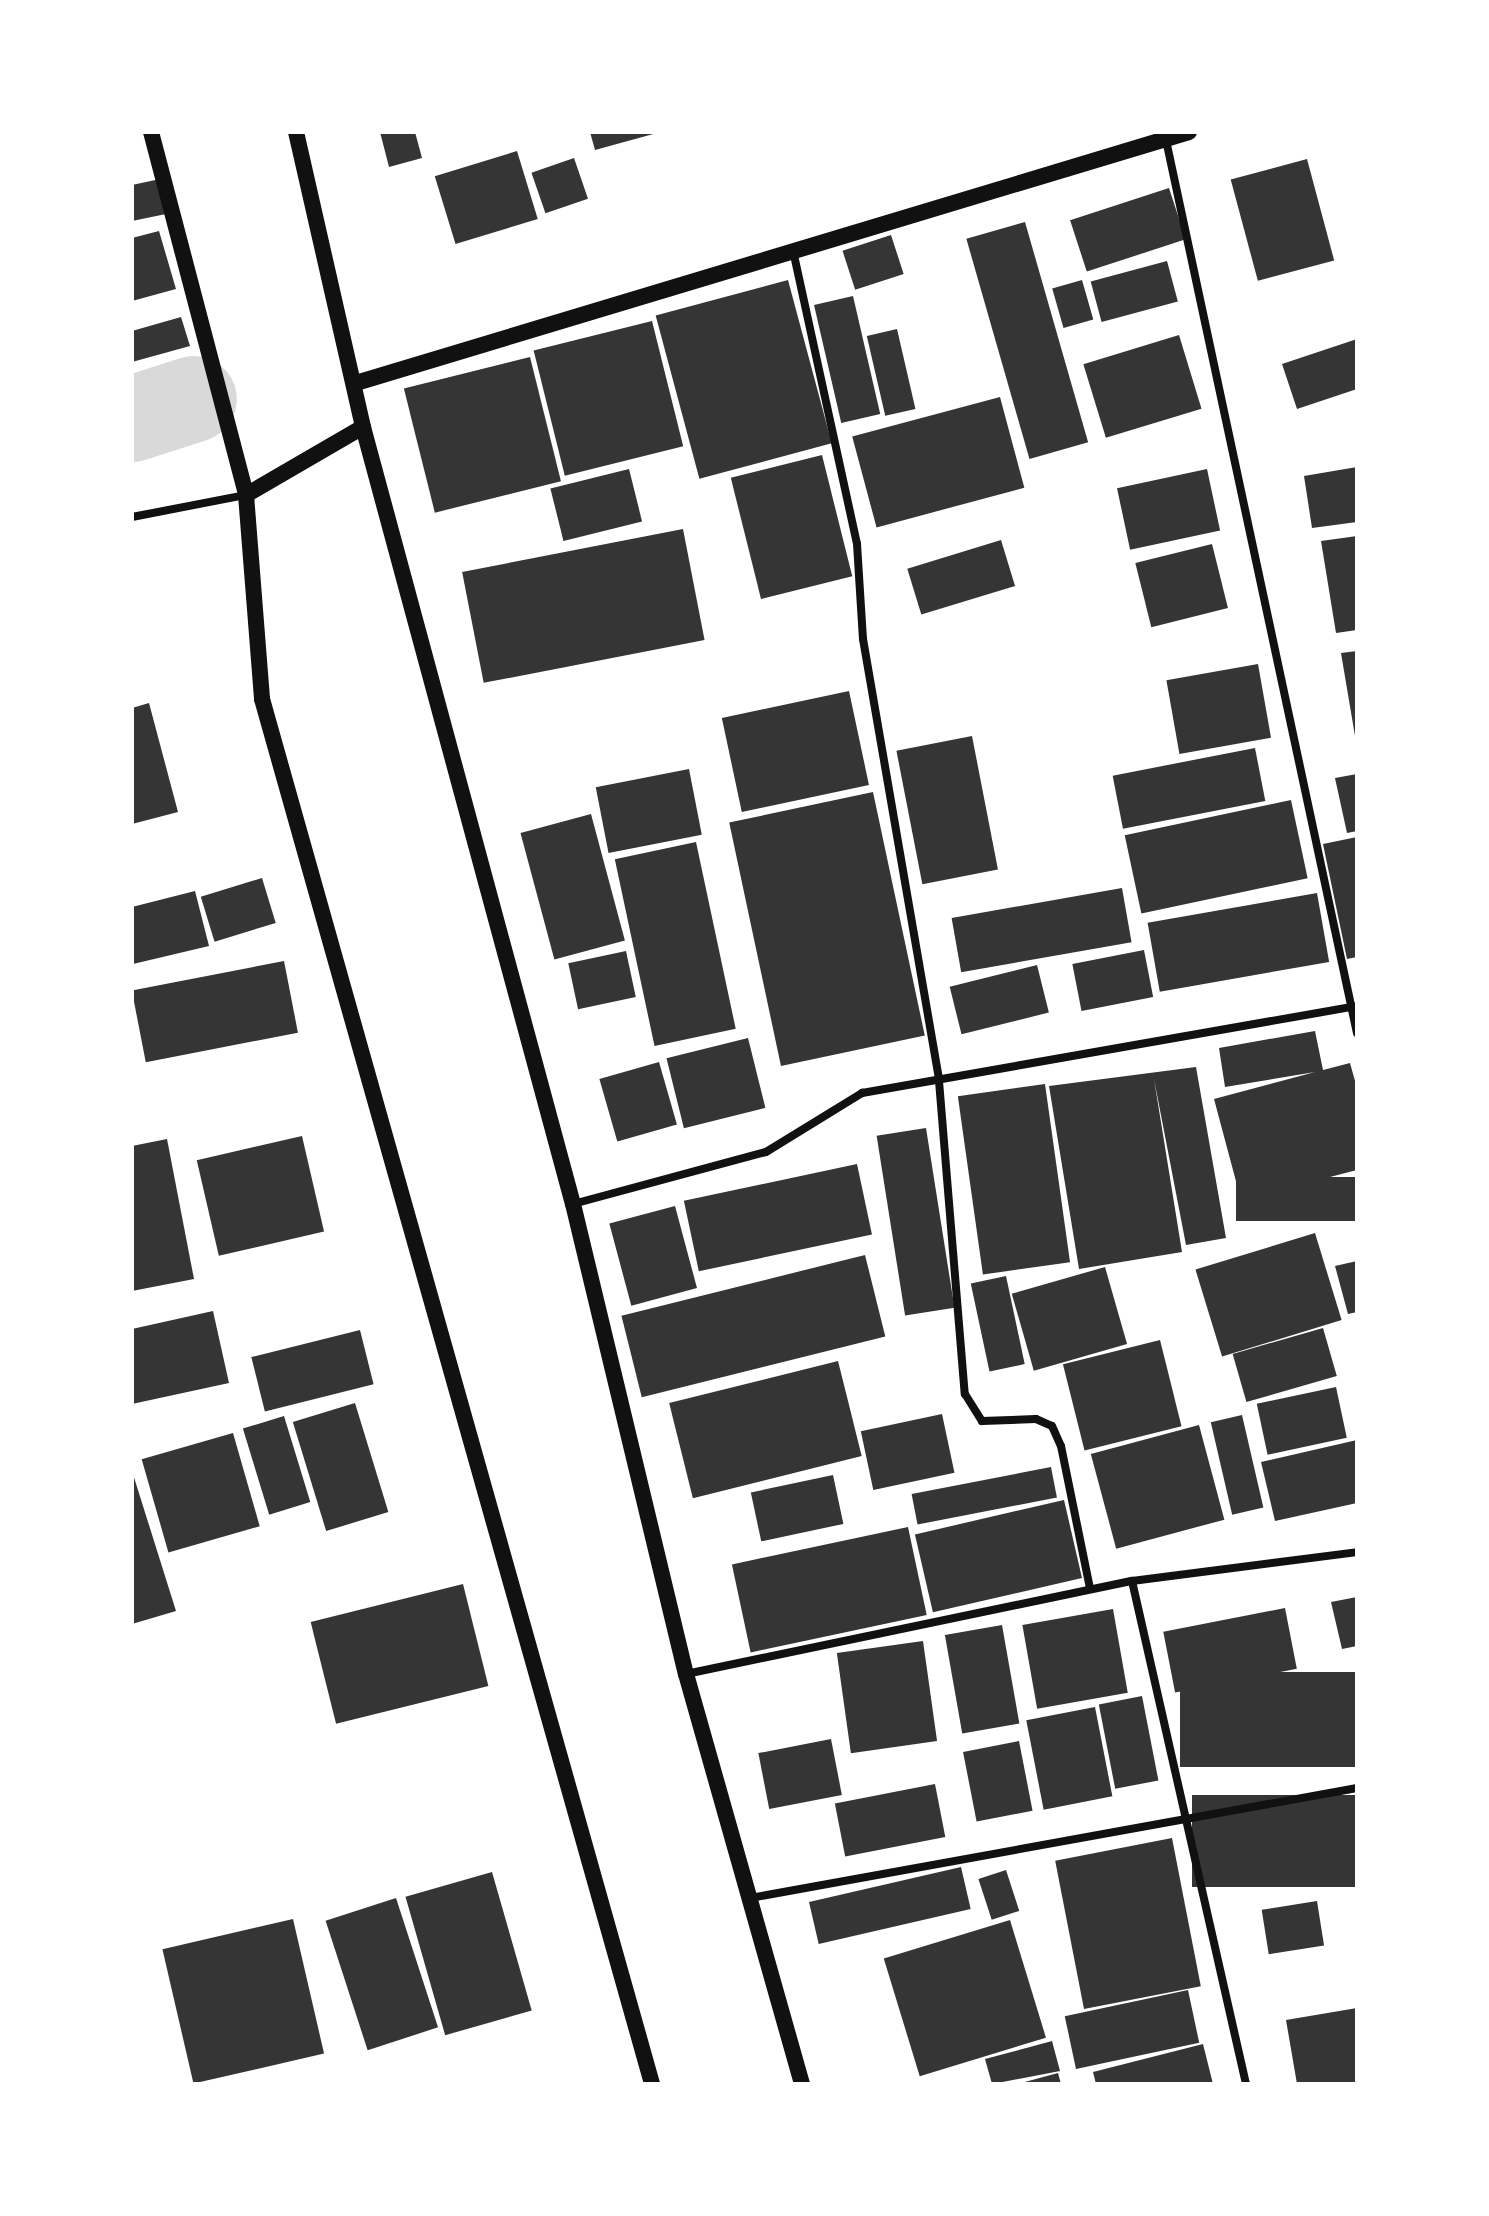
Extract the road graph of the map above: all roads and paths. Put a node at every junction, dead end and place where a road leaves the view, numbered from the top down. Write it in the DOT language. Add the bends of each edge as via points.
graph roads {
  1 [pos="151,132"];
  2 [pos="296,132"];
  3 [pos="1189,132"];
  4 [pos="1166,140"];
  5 [pos="794,255"];
  6 [pos="356,383"];
  7 [pos="363,427"];
  8 [pos="246,495"];
  9 [pos="132,517"];
  10 [pos="1353,1007"];
  11 [pos="1357,1033"];
  12 [pos="939,1081"];
  13 [pos="573,1204"];
  14 [pos="1357,1552"];
  15 [pos="1132,1581"];
  16 [pos="1090,1589"];
  17 [pos="686,1674"];
  18 [pos="1357,1788"];
  19 [pos="1186,1821"];
  20 [pos="750,1898"];
  21 [pos="652,2084"];
  22 [pos="802,2084"];
  23 [pos="1246,2084"];
  1 -- 8 [label="main road"];
  2 -- 6 [label="main road"];
  3 -- 4 [label="main road"];
  4 -- 5 [label="main road"];
  4 -- 10 [label="street"];
  5 -- 6 [label="main road"];
  5 -- 12 [label="street" via="857,544 863,639"];
  6 -- 7 [label="main road"];
  7 -- 8 [label="main road"];
  7 -- 13 [label="main road"];
  8 -- 9 [label="street"];
  8 -- 21 [label="main road" via="262,699"];
  10 -- 11 [label="street"];
  10 -- 12 [label="street"];
  12 -- 13 [label="street" via="862,1093 766,1152"];
  12 -- 16 [label="street" via="965,1394 982,1421 1036,1419 1052,1426 1061,1446"];
  13 -- 17 [label="main road"];
  14 -- 15 [label="street"];
  15 -- 16 [label="street"];
  15 -- 19 [label="street"];
  16 -- 17 [label="street"];
  17 -- 20 [label="main road"];
  18 -- 19 [label="street"];
  19 -- 20 [label="street"];
  19 -- 23 [label="street"];
  20 -- 22 [label="main road"];
}
